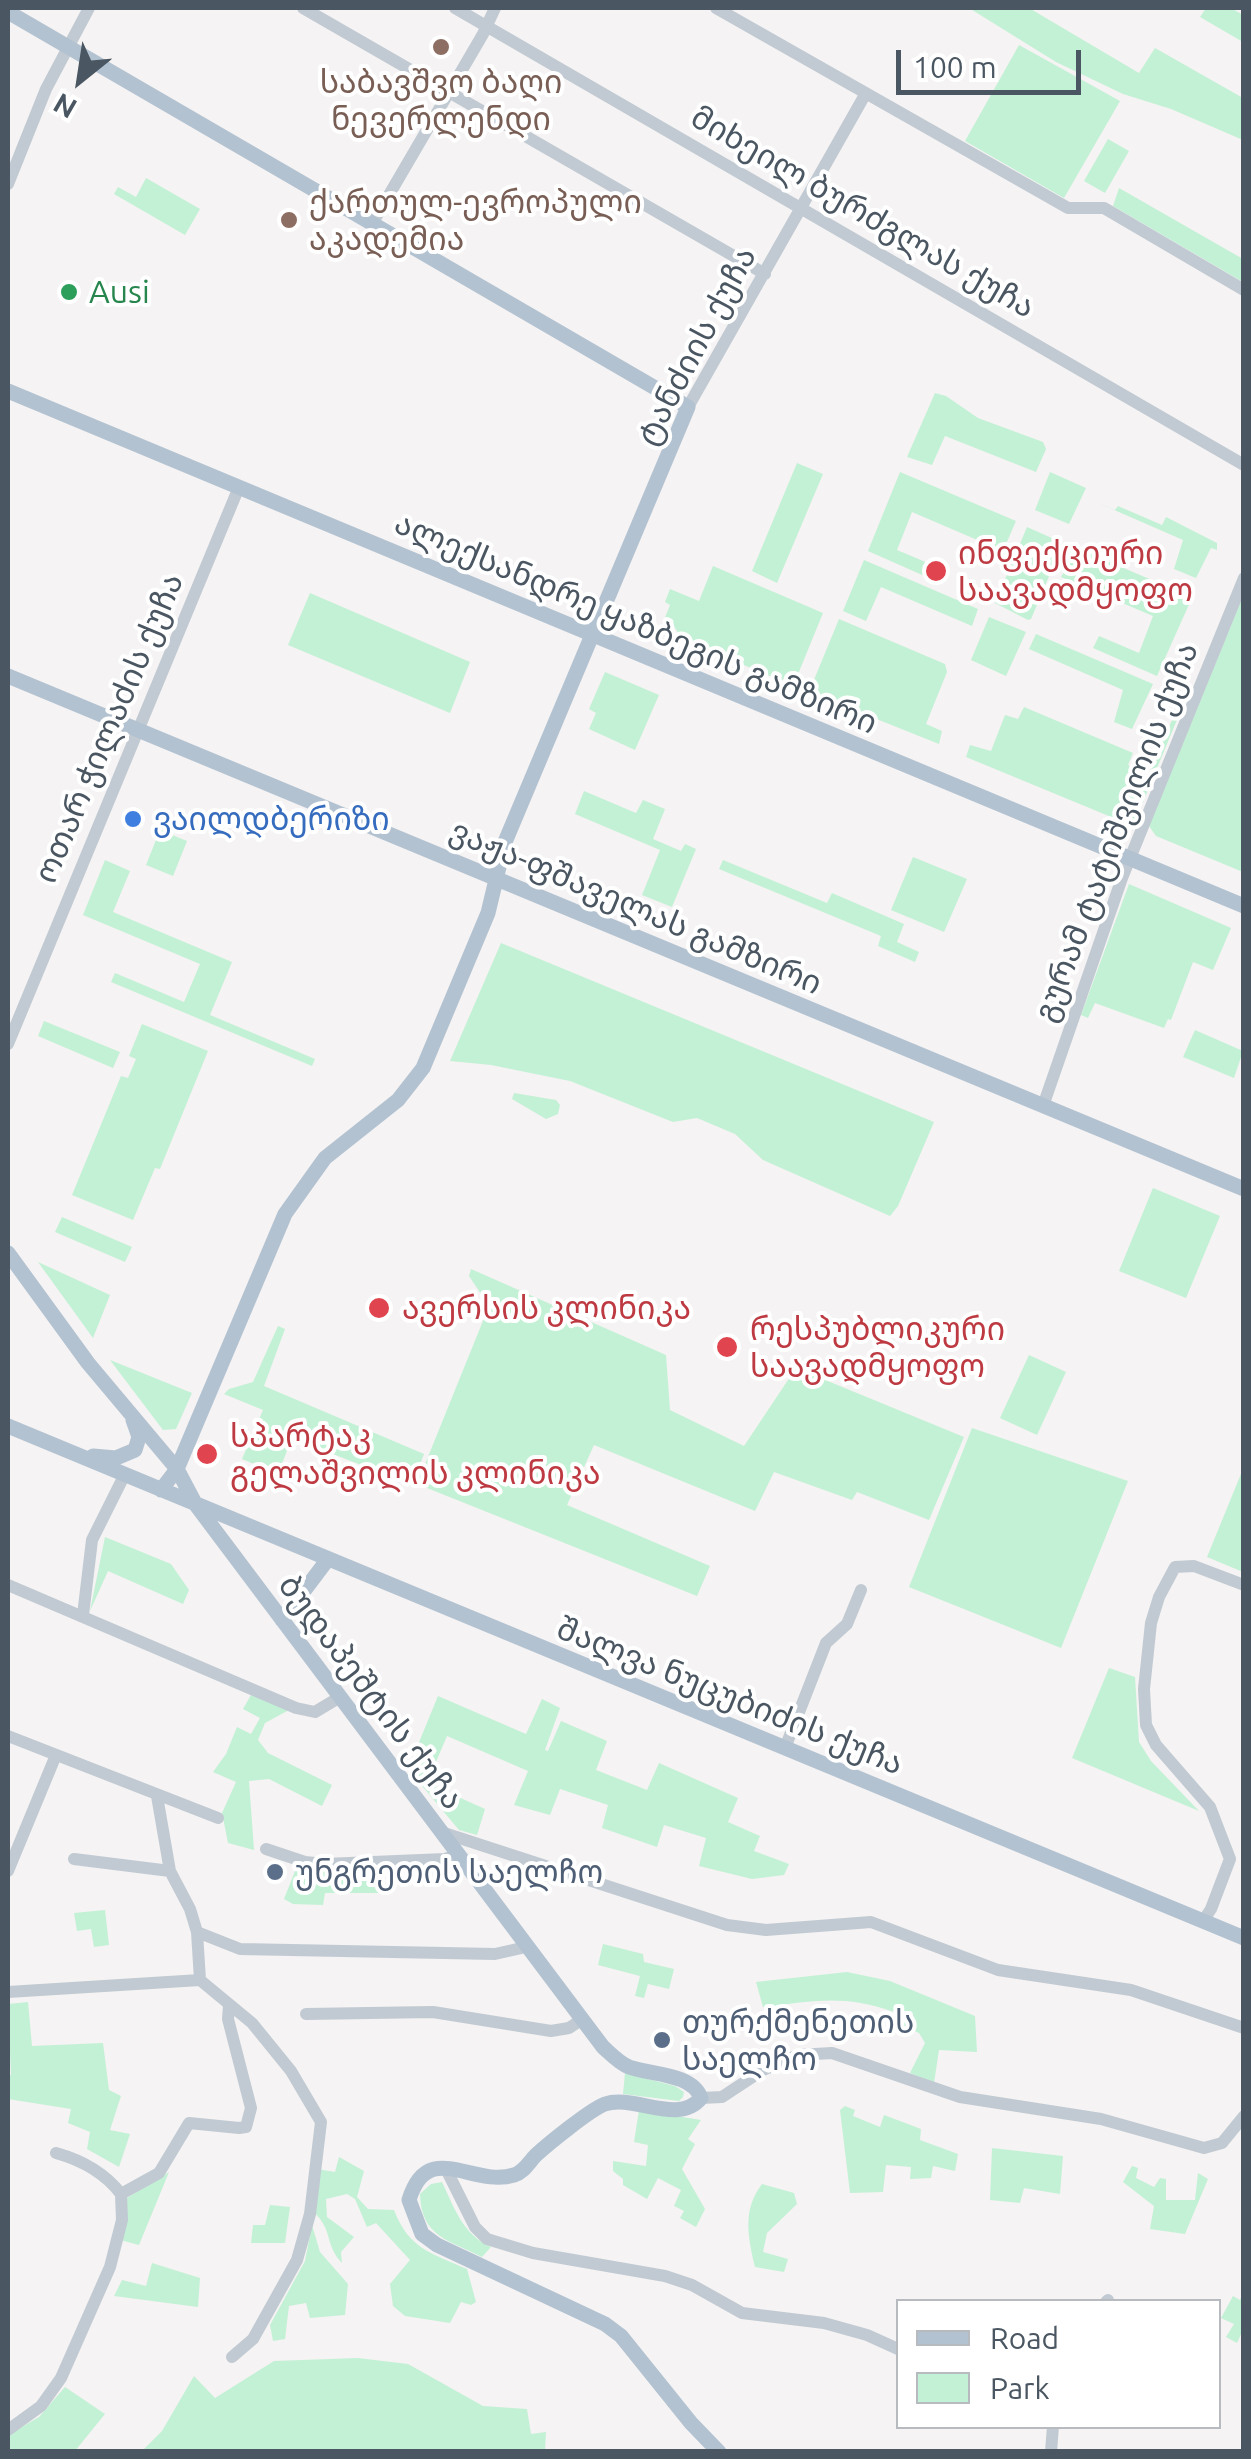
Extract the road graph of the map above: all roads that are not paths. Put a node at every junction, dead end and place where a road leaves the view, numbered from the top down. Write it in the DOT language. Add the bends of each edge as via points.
graph roads {
  1 [pos="89,8"];
  2 [pos="303,8"];
  3 [pos="455,8"];
  4 [pos="495,8"];
  5 [pos="716,8"];
  6 [pos="8,12"];
  7 [pos="486,25"];
  8 [pos="67,47"];
  9 [pos="449,93"];
  10 [pos="866,93"];
  11 [pos="8,184"];
  12 [pos="803,208"];
  13 [pos="372,224"];
  14 [pos="765,274"];
  15 [pos="1244,290"];
  16 [pos="8,391"];
  17 [pos="688,407"];
  18 [pos="1244,465"];
  19 [pos="239,487"];
  20 [pos="1244,578"];
  21 [pos="592,634"];
  22 [pos="8,676"];
  23 [pos="138,730"];
  24 [pos="1130,857"];
  25 [pos="496,879"];
  26 [pos="1244,906"];
  27 [pos="8,1044"];
  28 [pos="1043,1106"];
  29 [pos="1244,1190"];
  30 [pos="8,1252"];
  31 [pos="131,1415"];
  32 [pos="8,1426"];
  33 [pos="69,1452"];
  34 [pos="177,1469"];
  35 [pos="124,1476"];
  36 [pos="161,1490"];
  37 [pos="196,1504"];
  38 [pos="328,1559"];
  39 [pos="8,1585"];
  40 [pos="1244,1585"];
  41 [pos="862,1590"];
  42 [pos="82,1616"];
  43 [pos="282,1620"];
  44 [pos="340,1697"];
  45 [pos="8,1736"];
  46 [pos="785,1748"];
  47 [pos="56,1755"];
  48 [pos="156,1796"];
  49 [pos="218,1818"];
  50 [pos="441,1832"];
  51 [pos="266,1849"];
  52 [pos="458,1855"];
  53 [pos="74,1859"];
  54 [pos="8,1871"];
  55 [pos="170,1872"];
  56 [pos="1202,1920"];
  57 [pos="197,1932"];
  58 [pos="1244,1938"];
  59 [pos="526,1948"];
  60 [pos="200,1980"];
  61 [pos="8,1992"];
  62 [pos="229,2006"];
  63 [pos="306,2014"];
  64 [pos="582,2020"];
  65 [pos="1244,2028"];
  66 [pos="701,2098"];
  67 [pos="1244,2116"];
  68 [pos="56,2154"];
  69 [pos="446,2168"];
  70 [pos="121,2194"];
  71 [pos="896,2348"];
  72 [pos="232,2357"];
  73 [pos="8,2430"];
  74 [pos="720,2452"];
  1 -- 8 [label="street"];
  2 -- 9 [label="street"];
  3 -- 7 [label="street, მიხეილ ბურძგლას ქუჩა"];
  4 -- 7 [label="street"];
  5 -- 10 [label="street"];
  6 -- 8 [label="main road"];
  7 -- 9 [label="street"];
  7 -- 12 [label="street, მიხეილ ბურძგლას ქუჩა"];
  8 -- 11 [label="street"];
  8 -- 13 [label="main road"];
  9 -- 13 [label="street"];
  9 -- 14 [label="street"];
  10 -- 12 [label="street, ტანძიის ქუჩა"];
  10 -- 15 [label="street" via="1068,208 1104,208"];
  12 -- 14 [label="street, ტანძიის ქუჩა"];
  12 -- 18 [label="street, მიხეილ ბურძგლას ქუჩა"];
  13 -- 17 [label="main road"];
  14 -- 17 [label="street, ტანძიის ქუჩა"];
  16 -- 19 [label="main road, ალექსანდრე ყაზბეგის გამზირი"];
  17 -- 21 [label="main road, ტანძიის ქუჩა"];
  19 -- 21 [label="main road, ალექსანდრე ყაზბეგის გამზირი"];
  19 -- 23 [label="street, ოთარ ჭილაძის ქუჩა"];
  20 -- 24 [label="street, გურამ ტატიშვილის ქუჩა"];
  21 -- 24 [label="main road, ალექსანდრე ყაზბეგის გამზირი"];
  21 -- 25 [label="main road, ტანძიის ქუჩა" via="505,842"];
  22 -- 23 [label="main road, ვაჟა-ფშაველას გამზირი"];
  23 -- 25 [label="main road, ვაჟა-ფშაველას გამზირი"];
  23 -- 27 [label="street, ოთარ ჭილაძის ქუჩა"];
  24 -- 26 [label="main road, ალექსანდრე ყაზბეგის გამზირი"];
  24 -- 28 [label="street, გურამ ტატიშვილის ქუჩა"];
  25 -- 28 [label="main road, ვაჟა-ფშაველას გამზირი"];
  25 -- 34 [label="main road, ტანძიის ქუჩა" via="423,1068 398,1100 325,1158 285,1214"];
  28 -- 29 [label="main road, ვაჟა-ფშაველას გამზირი"];
  30 -- 31 [label="main road, ბუდაპეშტის ქუჩა"];
  31 -- 33 [label="main road" via="139,1436 131,1454"];
  31 -- 34 [label="main road, ბუდაპეშტის ქუჩა"];
  32 -- 33 [label="main road, შალვა ნუცუბიძის ქუჩა"];
  33 -- 35 [label="main road, შალვა ნუცუბიძის ქუჩა"];
  34 -- 36 [label="main road, ტანძიის ქუჩა"];
  34 -- 37 [label="main road, ბუდაპეშტის ქუჩა"];
  35 -- 36 [label="main road, შალვა ნუცუბიძის ქუჩა"];
  35 -- 42 [label="street" via="92,1540"];
  36 -- 37 [label="main road, შალვა ნუცუბიძის ქუჩა"];
  37 -- 38 [label="main road, შალვა ნუცუბიძის ქუჩა"];
  37 -- 43 [label="main road, ბუდაპეშტის ქუჩა"];
  38 -- 43 [label="main road"];
  38 -- 46 [label="main road, შალვა ნუცუბიძის ქუჩა"];
  39 -- 42 [label="street"];
  40 -- 56 [label="street" via="1194,1566 1175,1567 1159,1597 1146,1650 1146,1724 1210,1806 1230,1859"];
  41 -- 46 [label="street" via="847,1624 826,1643"];
  42 -- 44 [label="street" via="296,1708 315,1712"];
  43 -- 44 [label="main road, ბუდაპეშტის ქუჩა"];
  44 -- 50 [label="main road, ბუდაპეშტის ქუჩა"];
  45 -- 47 [label="street"];
  46 -- 56 [label="main road, შალვა ნუცუბიძის ქუჩა"];
  47 -- 48 [label="street"];
  47 -- 54 [label="street"];
  48 -- 49 [label="street"];
  48 -- 55 [label="street"];
  50 -- 52 [label="main road, ბუდაპეშტის ქუჩა"];
  50 -- 65 [label="street" via="727,1925 766,1930 871,1922 998,1970 1131,1990"];
  51 -- 52 [label="street" via="325,1864"];
  52 -- 59 [label="main road, ბუდაპეშტის ქუჩა"];
  53 -- 55 [label="street"];
  55 -- 57 [label="street"];
  56 -- 58 [label="main road, შალვა ნუცუბიძის ქუჩა"];
  57 -- 59 [label="street" via="240,1949 495,1954"];
  57 -- 60 [label="street"];
  59 -- 64 [label="main road, ბუდაპეშტის ქუჩა"];
  60 -- 61 [label="street"];
  60 -- 62 [label="street"];
  62 -- 70 [label="street" via="249,2122 239,2128 189,2123 159,2174"];
  62 -- 72 [label="street" via="291,2071 321,2122 297,2260 260,2328"];
  63 -- 64 [label="street" via="433,2012 551,2031"];
  64 -- 66 [label="main road, ბუდაპეშტის ქუჩა" via="625,2066 690,2082"];
  66 -- 67 [label="street" via="722,2097 798,2055 832,2053 960,2096 1100,2118 1204,2148 1222,2143"];
  66 -- 69 [label="main road" via="672,2109 605,2104 519,2174 496,2178"];
  68 -- 70 [label="street" via="110,2180"];
  69 -- 71 [label="street" via="486,2238 665,2276 742,2313 824,2323"];
  69 -- 74 [label="main road" via="429,2170 413,2189 411,2209 422,2234 605,2324"];
  70 -- 73 [label="street" via="110,2268 61,2378 41,2406"];
}
